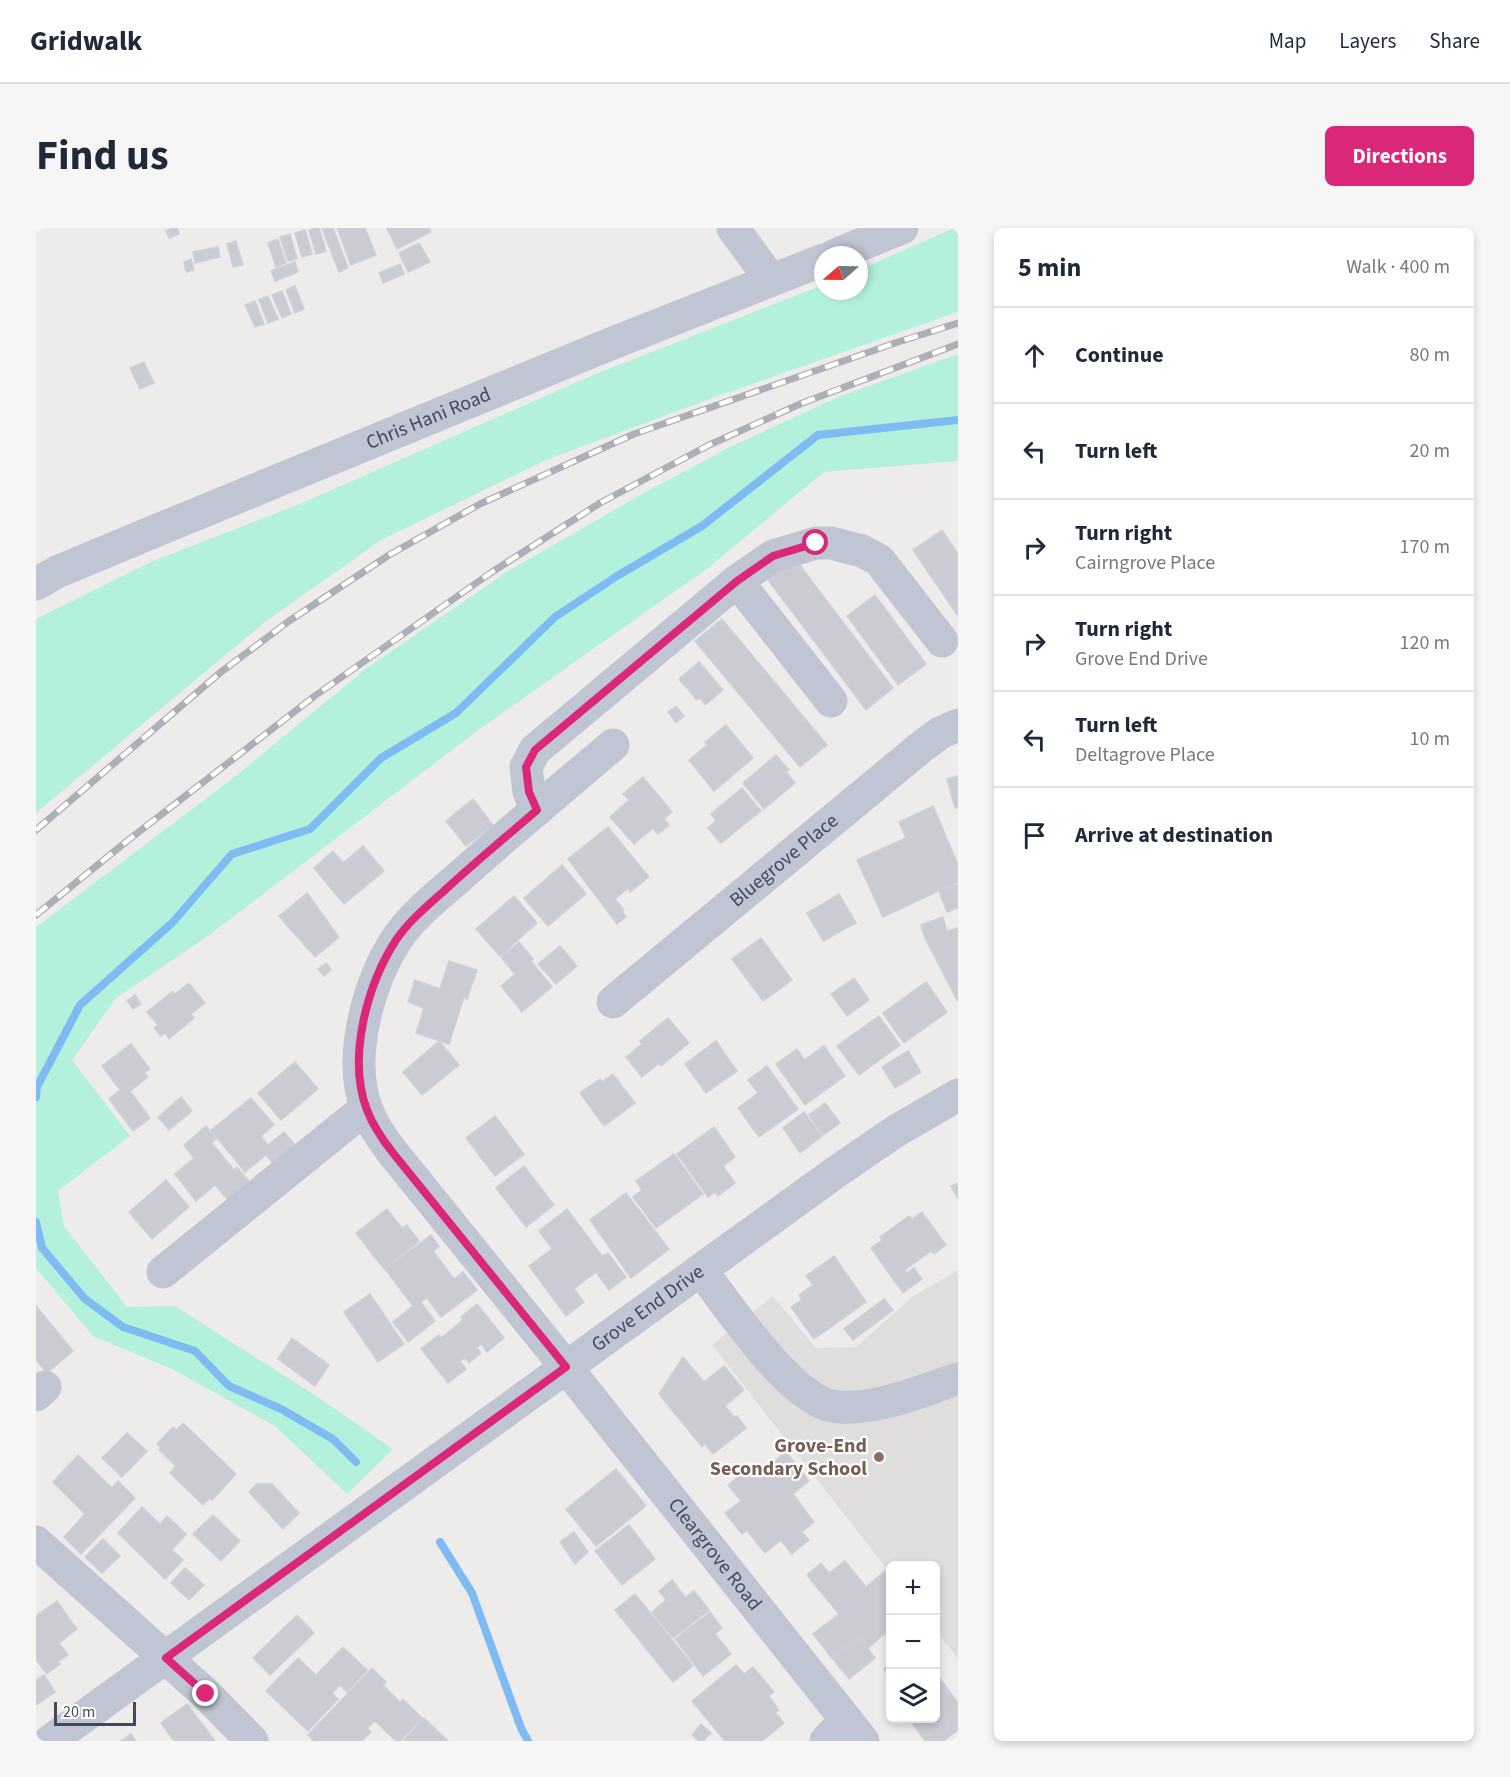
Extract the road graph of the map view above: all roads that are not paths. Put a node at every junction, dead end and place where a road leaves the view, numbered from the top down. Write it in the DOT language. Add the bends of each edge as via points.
graph roads {
  1 [pos="733,228"];
  2 [pos="902,228"];
  3 [pos="857,246"];
  4 [pos="814,263"];
  5 [pos="771,280"];
  6 [pos="737,581"];
  7 [pos="36,584"];
  8 [pos="942,641"];
  9 [pos="831,701"];
  10 [pos="958,725"];
  11 [pos="613,745"];
  12 [pos="537,810"];
  13 [pos="614,1002"];
  14 [pos="958,1095"];
  15 [pos="366,1108"];
  16 [pos="701,1270"];
  17 [pos="164,1272"];
  18 [pos="566,1367"];
  19 [pos="958,1379"];
  20 [pos="36,1542"];
  21 [pos="166,1658"];
  22 [pos="845,1734"];
  23 [pos="50,1741"];
  24 [pos="252,1741"];
  1 -- 5 [label="street"];
  2 -- 3 [label="street"];
  4 -- 5 [label="street, Chris Hani Road"];
  5 -- 7 [label="street, Chris Hani Road" via="160,529"];
  6 -- 8 [label="street" via="773,556 816,543 862,551 879,560"];
  6 -- 9 [label="street"];
  6 -- 12 [label="street" via="535,750 526,767 529,792"];
  10 -- 13 [label="street, Bluegrove Place" via="920,748"];
  11 -- 12 [label="street, Cleargrove Road"];
  12 -- 15 [label="street, Cleargrove Road" via="420,913 397,939 366,1006 360,1035"];
  14 -- 16 [label="street, Grove End Drive" via="844,1166"];
  15 -- 17 [label="street"];
  15 -- 18 [label="street, Cleargrove Road" via="378,1134"];
  16 -- 18 [label="street, Grove End Drive"];
  16 -- 19 [label="street" via="777,1369 813,1398 836,1407 877,1405"];
  18 -- 21 [label="street, Grove End Drive"];
  18 -- 22 [label="street, Cleargrove Road"];
  20 -- 21 [label="street"];
  21 -- 23 [label="street, Grove End Drive"];
  21 -- 24 [label="street"];
}
